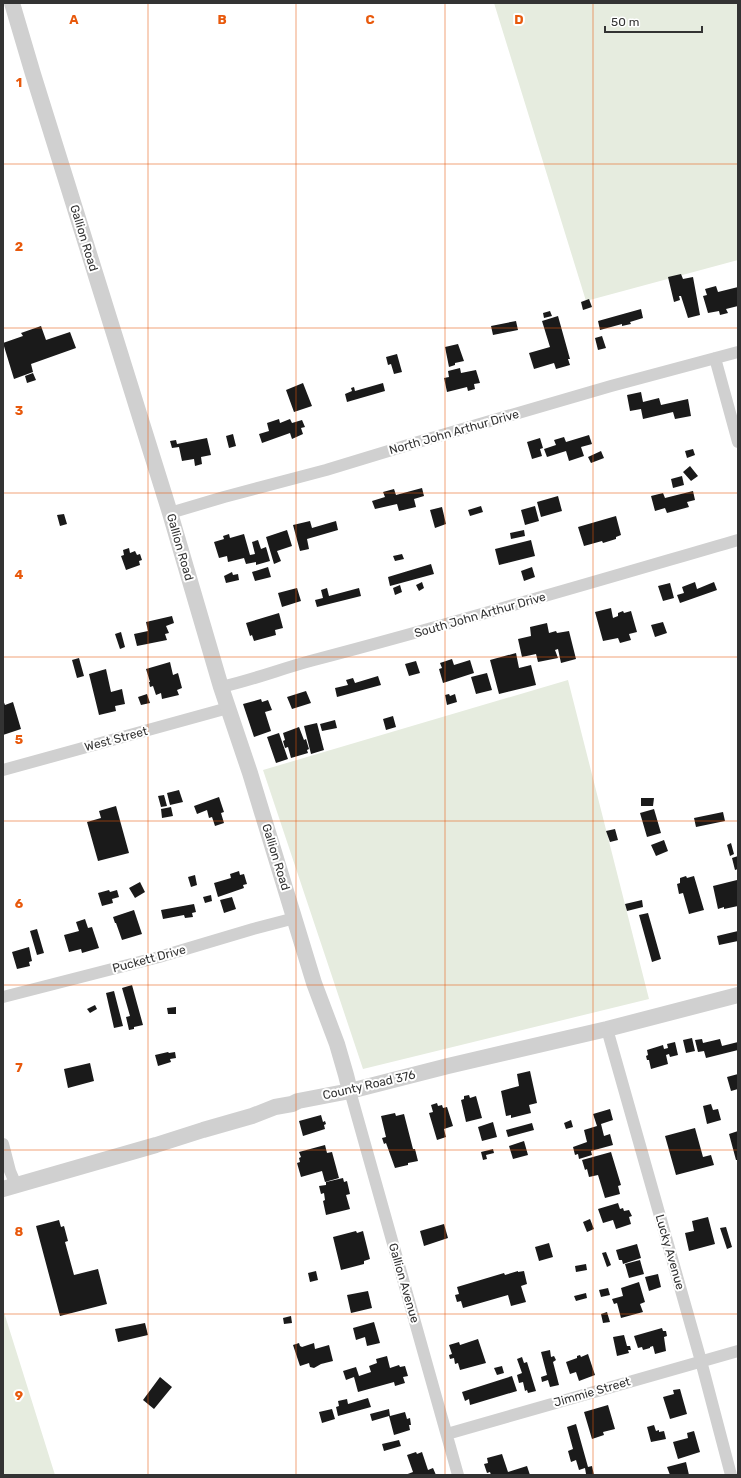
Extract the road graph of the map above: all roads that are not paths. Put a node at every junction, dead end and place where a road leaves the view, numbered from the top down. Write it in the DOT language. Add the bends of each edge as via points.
graph roads {
  1 [pos="12,3"];
  2 [pos="738,352"];
  3 [pos="715,358"];
  4 [pos="738,442"];
  5 [pos="170,513"];
  6 [pos="738,540"];
  7 [pos="221,687"];
  8 [pos="228,708"];
  9 [pos="3,770"];
  10 [pos="295,918"];
  11 [pos="738,994"];
  12 [pos="3,997"];
  13 [pos="607,1029"];
  14 [pos="350,1091"];
  15 [pos="3,1144"];
  16 [pos="9,1187"];
  17 [pos="738,1351"];
  18 [pos="701,1361"];
  19 [pos="447,1434"];
  20 [pos="458,1475"];
  21 [pos="731,1475"];
  1 -- 5 [label="street, Gallion Road"];
  2 -- 3 [label="street, North John Arthur Drive"];
  3 -- 4 [label="street"];
  3 -- 5 [label="street, North John Arthur Drive"];
  5 -- 7 [label="street, Gallion Road"];
  6 -- 7 [label="street, South John Arthur Drive"];
  7 -- 8 [label="street, Gallion Road"];
  8 -- 9 [label="street, West Street"];
  8 -- 10 [label="street, Gallion Road"];
  10 -- 12 [label="street, Puckett Drive" via="159,957"];
  10 -- 14 [label="street, Gallion Road"];
  11 -- 13 [label="street, County Road 376"];
  13 -- 14 [label="street, County Road 376"];
  13 -- 18 [label="street, Lucky Avenue"];
  14 -- 16 [label="street, County Road 376" via="275,1107 156,1145"];
  14 -- 19 [label="street, Gallion Avenue"];
  15 -- 16 [label="street" via="10,1171"];
  17 -- 18 [label="street, Jimmie Street"];
  18 -- 19 [label="street, Jimmie Street"];
  18 -- 21 [label="street, Lucky Avenue"];
  19 -- 20 [label="street, Gallion Avenue"];
}
